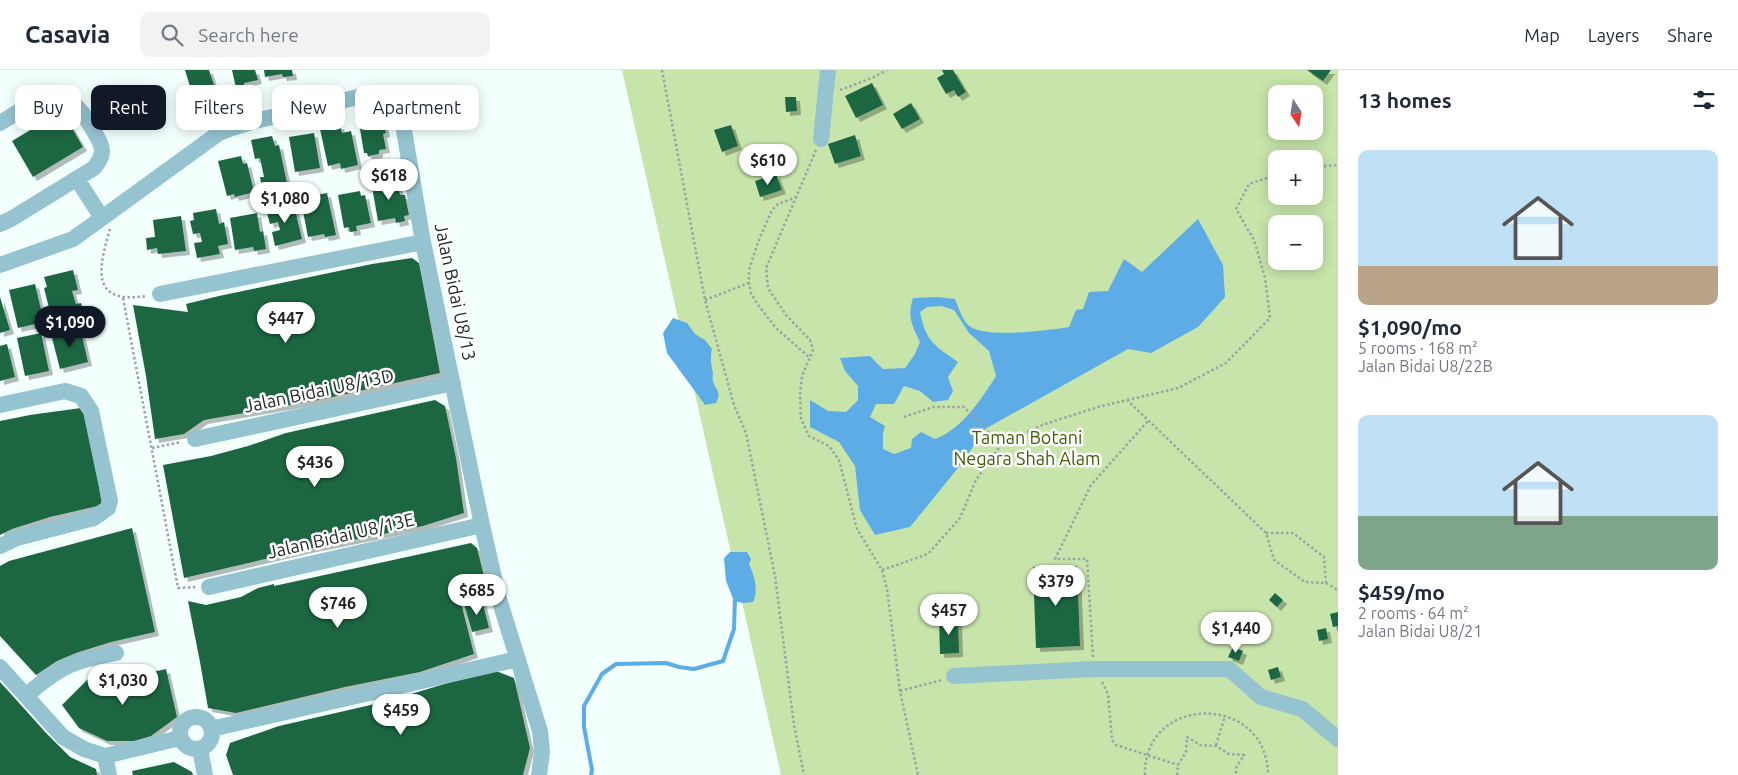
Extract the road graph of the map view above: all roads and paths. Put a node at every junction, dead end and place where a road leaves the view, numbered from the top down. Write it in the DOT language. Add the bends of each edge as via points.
graph roads {
  1 [pos="662,70"];
  2 [pos="828,70"];
  3 [pos="887,70"];
  4 [pos="825,94"];
  5 [pos="0,123"];
  6 [pos="821,139"];
  7 [pos="1338,165"];
  8 [pos="1323,166"];
  9 [pos="1268,178"];
  10 [pos="77,179"];
  11 [pos="797,197"];
  12 [pos="117,206"];
  13 [pos="102,218"];
  14 [pos="0,224"];
  15 [pos="423,242"];
  16 [pos="0,265"];
  17 [pos="749,282"];
  18 [pos="160,294"];
  19 [pos="123,298"];
  20 [pos="705,300"];
  21 [pos="809,357"];
  22 [pos="453,383"];
  23 [pos="1127,400"];
  24 [pos="0,405"];
  25 [pos="904,416"];
  26 [pos="1148,421"];
  27 [pos="195,439"];
  28 [pos="1001,445"];
  29 [pos="152,448"];
  30 [pos="482,525"];
  31 [pos="1266,533"];
  32 [pos="0,546"];
  33 [pos="882,570"];
  34 [pos="1326,583"];
  35 [pos="208,587"];
  36 [pos="1338,590"];
  37 [pos="116,653"];
  38 [pos="518,659"];
  39 [pos="0,667"];
  40 [pos="1094,668"];
  41 [pos="954,676"];
  42 [pos="900,691"];
  43 [pos="27,695"];
  44 [pos="1225,716"];
  45 [pos="211,729"];
  46 [pos="180,738"];
  47 [pos="1338,739"];
  48 [pos="1216,746"];
  49 [pos="200,749"];
  50 [pos="1147,755"];
  51 [pos="105,756"];
  52 [pos="1178,765"];
  53 [pos="109,775"];
  54 [pos="206,775"];
  55 [pos="539,775"];
  56 [pos="804,775"];
  57 [pos="918,775"];
  58 [pos="1144,775"];
  59 [pos="1176,775"];
  60 [pos="1236,775"];
  61 [pos="1268,775"];
  1 -- 20 [label="path"];
  2 -- 4 [label="street"];
  3 -- 4 [label="path"];
  4 -- 6 [label="street"];
  5 -- 10 [label="street" via="42,99 65,99 76,106 102,144 103,153 94,168"];
  6 -- 11 [label="path"];
  7 -- 8 [label="path"];
  9 -- 23 [label="path" via="1249,184 1236,209 1254,240 1266,278 1270,318 1226,363 1178,388"];
  10 -- 13 [label="street"];
  10 -- 14 [label="street"];
  11 -- 17 [label="path" via="778,204 772,210 749,270"];
  11 -- 21 [label="path" via="766,268 768,288 786,315 810,340 813,350"];
  12 -- 13 [label="street, Jalan Bidai U8/13"];
  12 -- 15 [label="street, Jalan Bidai U8/13" via="219,133 265,119 383,94 398,102 401,113"];
  12 -- 19 [label="path" via="100,265 103,283"];
  13 -- 16 [label="street, Jalan Bidai U8/13" via="73,239"];
  15 -- 18 [label="street"];
  15 -- 22 [label="street, Jalan Bidai U8/13"];
  17 -- 20 [label="path"];
  17 -- 21 [label="path" via="758,305 776,328"];
  18 -- 19 [label="path"];
  19 -- 29 [label="path"];
  20 -- 56 [label="path" via="734,405 746,433 775,576 794,725"];
  21 -- 33 [label="path" via="802,376 801,419 809,436 829,446 839,460 857,529"];
  22 -- 27 [label="street, Jalan Bidai U8/13D"];
  22 -- 30 [label="street, Jalan Bidai U8/13"];
  23 -- 26 [label="path"];
  23 -- 28 [label="path" via="1042,426"];
  24 -- 32 [label="street" via="65,391 81,396 91,411 110,501 108,508 94,518 17,538"];
  25 -- 28 [label="path" via="932,407 964,407"];
  26 -- 31 [label="path"];
  26 -- 40 [label="path" via="1091,484 1055,560 1087,559"];
  27 -- 29 [label="path"];
  28 -- 33 [label="path" via="976,480 960,518 928,554"];
  29 -- 35 [label="path" via="178,588"];
  30 -- 35 [label="street, Jalan Bidai U8/13E"];
  30 -- 38 [label="street, Jalan Bidai U8/13"];
  31 -- 34 [label="path" via="1274,560 1306,582"];
  31 -- 34 [label="path" via="1293,533 1324,557"];
  33 -- 42 [label="path"];
  34 -- 36 [label="path"];
  37 -- 43 [label="street" via="70,664 56,671"];
  38 -- 45 [label="street"];
  38 -- 55 [label="street, Jalan Bidai U8/13" via="540,731"];
  39 -- 43 [label="street"];
  40 -- 41 [label="street"];
  40 -- 47 [label="street" via="1229,669 1261,697 1302,709"];
  40 -- 50 [label="path" via="1108,694 1112,740 1116,745"];
  41 -- 42 [label="path"];
  42 -- 57 [label="path"];
  43 -- 51 [label="street" via="64,737"];
  44 -- 48 [label="path"];
  44 -- 50 [label="path" via="1200,713 1179,719 1162,731"];
  44 -- 61 [label="path" via="1241,723 1256,738"];
  45 -- 46 [label="street" via="201,718 191,718 180,728"];
  45 -- 49 [label="street" via="211,739"];
  46 -- 49 [label="street" via="185,746"];
  46 -- 51 [label="street"];
  48 -- 52 [label="path" via="1200,745 1187,737 1186,752"];
  48 -- 60 [label="path" via="1229,754 1244,755 1236,768"];
  49 -- 54 [label="street"];
  50 -- 52 [label="path"];
  50 -- 58 [label="path"];
  51 -- 53 [label="street"];
  52 -- 59 [label="path"];
}
